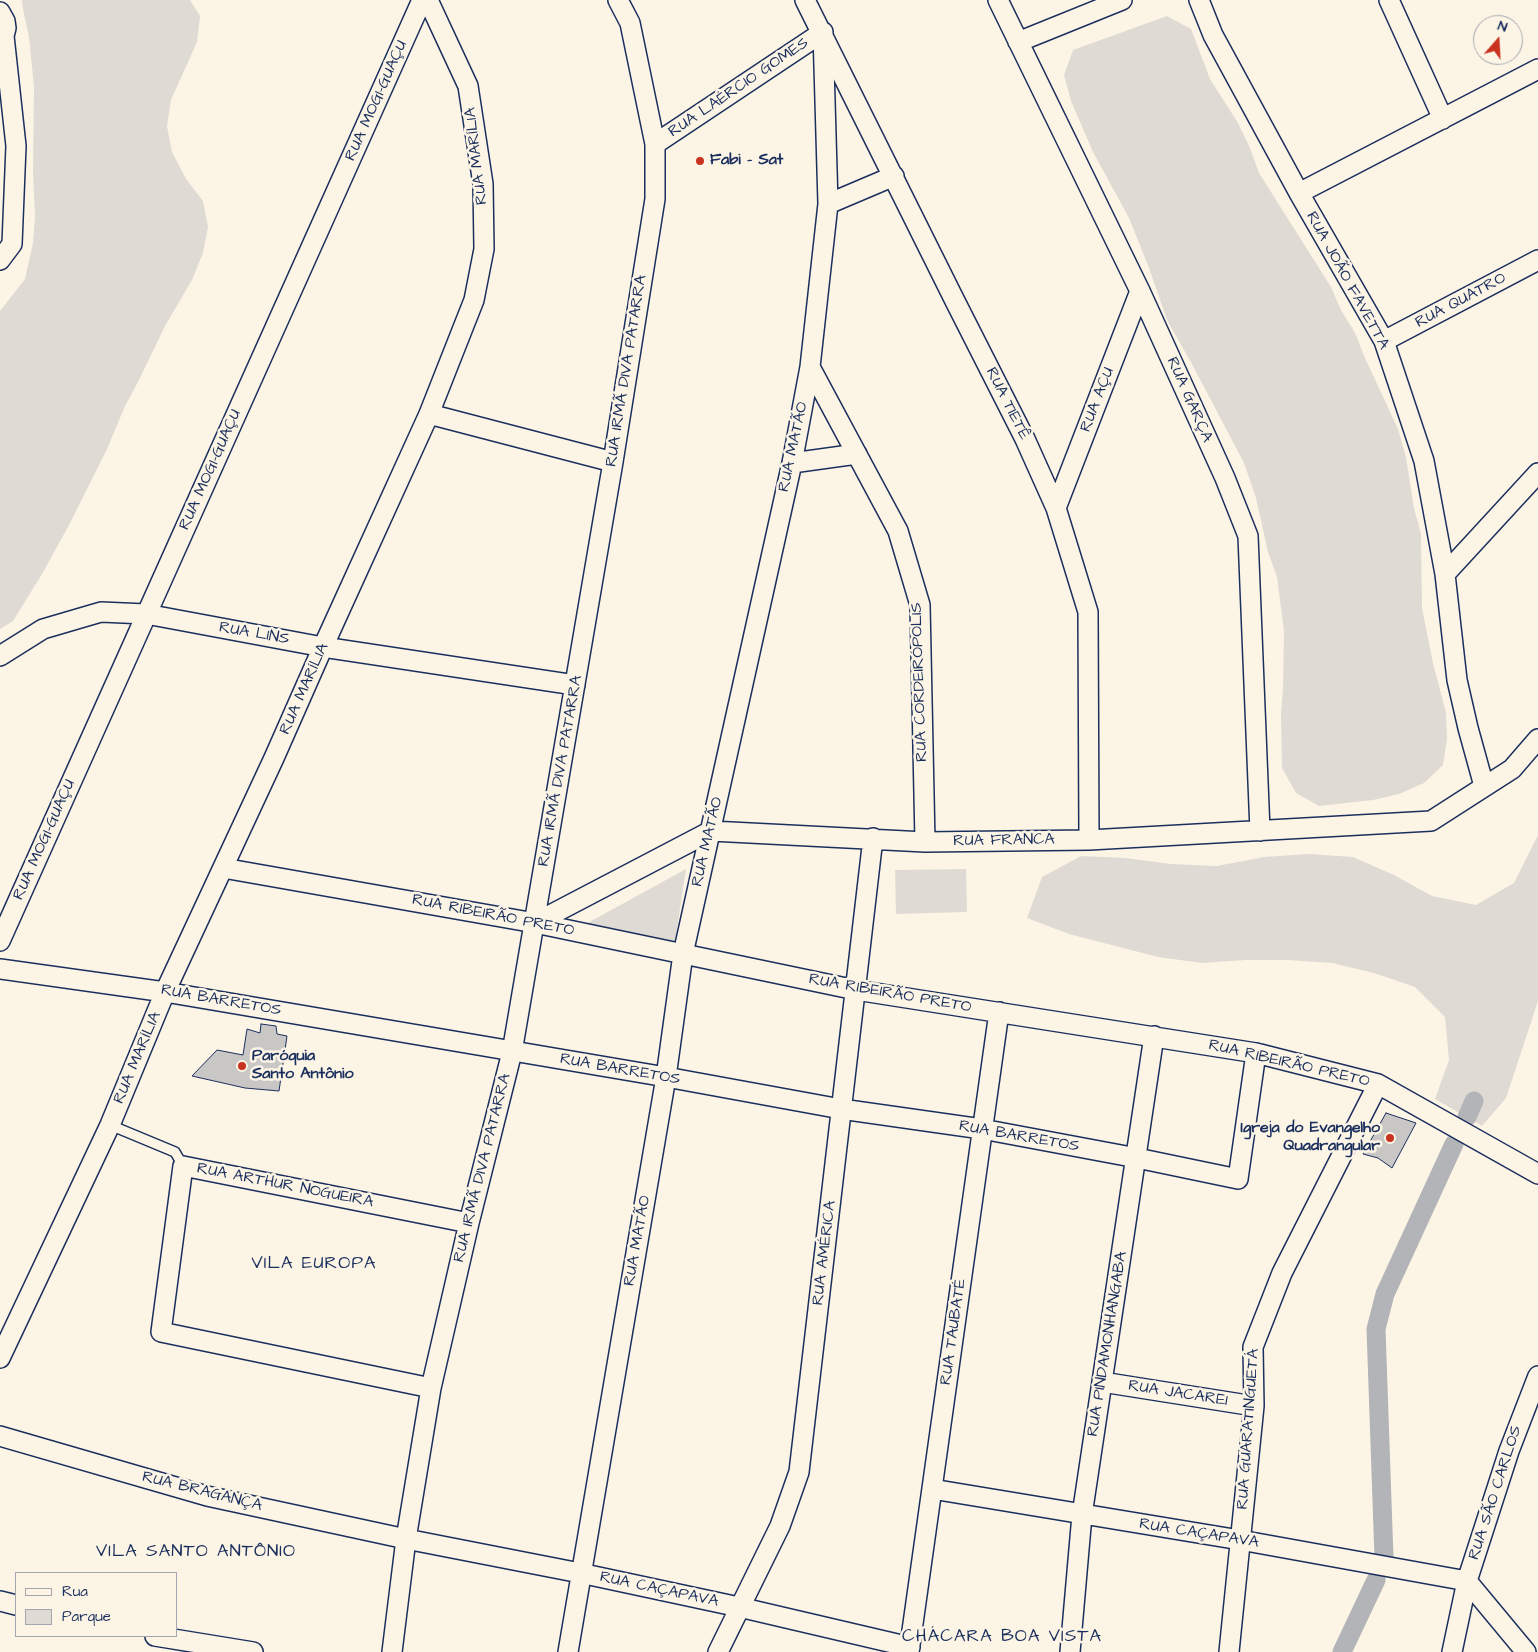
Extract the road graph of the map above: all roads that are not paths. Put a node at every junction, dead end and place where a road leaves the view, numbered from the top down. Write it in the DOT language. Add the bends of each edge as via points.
graph roads {
  1 [pos="422,0"];
  2 [pos="428,0"];
  3 [pos="618,0"];
  4 [pos="806,0"];
  5 [pos="998,0"];
  6 [pos="1122,0"];
  7 [pos="1199,0"];
  8 [pos="1389,0"];
  9 [pos="0,12"];
  10 [pos="823,32"];
  11 [pos="2,39"];
  12 [pos="1018,42"];
  13 [pos="1538,69"];
  14 [pos="1443,119"];
  15 [pos="655,144"];
  16 [pos="894,176"];
  17 [pos="1299,193"];
  18 [pos="828,204"];
  19 [pos="0,260"];
  20 [pos="1537,262"];
  21 [pos="1140,291"];
  22 [pos="1384,341"];
  23 [pos="810,367"];
  24 [pos="429,414"];
  25 [pos="857,454"];
  26 [pos="613,462"];
  27 [pos="792,463"];
  28 [pos="1538,473"];
  29 [pos="1056,508"];
  30 [pos="1445,574"];
  31 [pos="146,614"];
  32 [pos="323,647"];
  33 [pos="0,656"];
  34 [pos="575,685"];
  35 [pos="1538,739"];
  36 [pos="1484,786"];
  37 [pos="711,831"];
  38 [pos="1260,831"];
  39 [pos="873,838"];
  40 [pos="1089,840"];
  41 [pos="925,842"];
  42 [pos="223,868"];
  43 [pos="535,923"];
  44 [pos="0,941"];
  45 [pos="683,954"];
  46 [pos="0,969"];
  47 [pos="856,990"];
  48 [pos="166,992"];
  49 [pos="999,1012"];
  50 [pos="1154,1036"];
  51 [pos="512,1052"];
  52 [pos="1256,1053"];
  53 [pos="666,1077"];
  54 [pos="1378,1084"];
  55 [pos="841,1109"];
  56 [pos="110,1125"];
  57 [pos="982,1129"];
  58 [pos="1137,1158"];
  59 [pos="183,1166"];
  60 [pos="1538,1174"];
  61 [pos="469,1222"];
  62 [pos="0,1358"];
  63 [pos="1102,1382"];
  64 [pos="1536,1385"];
  65 [pos="431,1388"];
  66 [pos="1254,1406"];
  67 [pos="0,1436"];
  68 [pos="932,1489"];
  69 [pos="1082,1515"];
  70 [pos="406,1539"];
  71 [pos="1240,1540"];
  72 [pos="580,1573"];
  73 [pos="1467,1581"];
  74 [pos="0,1601"];
  75 [pos="15,1605"];
  76 [pos="739,1607"];
  77 [pos="161,1637"];
  78 [pos="909,1650"];
  79 [pos="253,1652"];
  80 [pos="392,1652"];
  81 [pos="568,1652"];
  82 [pos="718,1652"];
  83 [pos="1070,1652"];
  84 [pos="1229,1652"];
  85 [pos="1452,1652"];
  86 [pos="1526,1652"];
  1 -- 31 [label="street, RUA MOGI-GUAÇU"];
  2 -- 24 [label="street, RUA MARÍLIA" via="468,86 483,184 484,249 474,300"];
  3 -- 15 [label="street, RUA IRMÃ DIVA PATARRA" via="630,23"];
  4 -- 10 [label="street, RUA TIETÊ"];
  5 -- 12 [label="street, RUA GARÇA"];
  6 -- 12 [label="street"];
  7 -- 17 [label="street, RUA JOÃO FAVETTA" via="1213,35"];
  8 -- 14 [label="street"];
  9 -- 11 [label="street" via="6,28"];
  10 -- 15 [label="street, RUA LAÉRCIO GOMES"];
  10 -- 16 [label="street, RUA TIETÊ"];
  10 -- 18 [label="street, RUA MATÃO"];
  11 -- 19 [label="street" via="16,146 12,244"];
  12 -- 21 [label="street, RUA GARÇA"];
  13 -- 14 [label="street"];
  14 -- 17 [label="street"];
  15 -- 26 [label="street, RUA IRMÃ DIVA PATARRA" via="655,199"];
  16 -- 18 [label="street"];
  16 -- 29 [label="street, RUA TIETÊ"];
  17 -- 22 [label="street, RUA JOÃO FAVETTA"];
  18 -- 23 [label="street, RUA MATÃO"];
  20 -- 22 [label="street, RUA QUATRO"];
  21 -- 29 [label="street, RUA AÇU"];
  21 -- 38 [label="street, RUA GARÇA" via="1248,536"];
  22 -- 30 [label="street, RUA JOÃO FAVETTA" via="1424,461"];
  23 -- 25 [label="street, RUA CORDEIRÓPOLIS"];
  23 -- 27 [label="street, RUA MATÃO"];
  24 -- 26 [label="street"];
  24 -- 32 [label="street, RUA MARÍLIA"];
  25 -- 27 [label="street"];
  25 -- 41 [label="street, RUA CORDEIRÓPOLIS" via="898,531 920,605"];
  26 -- 34 [label="street, RUA IRMÃ DIVA PATARRA"];
  27 -- 37 [label="street, RUA MATÃO"];
  28 -- 30 [label="street"];
  29 -- 40 [label="street, RUA TIETÊ" via="1088,612"];
  30 -- 36 [label="street, RUA JOÃO FAVETTA" via="1457,680"];
  31 -- 32 [label="street, RUA LINS"];
  31 -- 33 [label="street, RUA LINS" via="101,612 43,629"];
  31 -- 44 [label="street, RUA MOGI-GUAÇU"];
  32 -- 34 [label="street, RUA LINS"];
  32 -- 42 [label="street, RUA MARÍLIA"];
  34 -- 43 [label="street, RUA IRMÃ DIVA PATARRA"];
  35 -- 36 [label="street, RUA FRANCA" via="1512,769"];
  36 -- 38 [label="street, RUA FRANCA" via="1431,821"];
  37 -- 39 [label="street, RUA FRANCA"];
  37 -- 43 [label="street"];
  37 -- 45 [label="street, RUA MATÃO"];
  38 -- 40 [label="street, RUA FRANCA"];
  39 -- 41 [label="street, RUA FRANCA"];
  39 -- 47 [label="street, RUA AMÉRICA"];
  40 -- 41 [label="street, RUA FRANCA"];
  42 -- 43 [label="street, RUA RIBEIRÃO PRETO"];
  42 -- 48 [label="street, RUA MARÍLIA"];
  43 -- 45 [label="street, RUA RIBEIRÃO PRETO"];
  43 -- 51 [label="street, RUA IRMÃ DIVA PATARRA"];
  45 -- 47 [label="street, RUA RIBEIRÃO PRETO"];
  45 -- 53 [label="street, RUA MATÃO"];
  46 -- 48 [label="street, RUA BARRETOS"];
  47 -- 49 [label="street, RUA RIBEIRÃO PRETO"];
  47 -- 55 [label="street, RUA AMÉRICA"];
  48 -- 51 [label="street, RUA BARRETOS"];
  48 -- 56 [label="street, RUA MARÍLIA"];
  49 -- 50 [label="street, RUA RIBEIRÃO PRETO"];
  49 -- 57 [label="street, RUA TAUBATÉ"];
  50 -- 52 [label="street, RUA RIBEIRÃO PRETO"];
  50 -- 58 [label="street, RUA PINDAMONHANGABA"];
  51 -- 53 [label="street, RUA BARRETOS"];
  51 -- 61 [label="street, RUA IRMÃ DIVA PATARRA"];
  52 -- 54 [label="street, RUA RIBEIRÃO PRETO"];
  52 -- 58 [label="street, RUA BARRETOS" via="1238,1179"];
  53 -- 55 [label="street, RUA BARRETOS"];
  53 -- 72 [label="street, RUA MATÃO"];
  54 -- 60 [label="street, RUA RIBEIRÃO PRETO"];
  54 -- 66 [label="street, RUA GUARATINGUETÁ" via="1282,1273 1253,1347"];
  55 -- 57 [label="street, RUA BARRETOS"];
  55 -- 76 [label="street, RUA AMÉRICA" via="799,1472 780,1526"];
  56 -- 59 [label="lane" via="175,1152"];
  56 -- 62 [label="street, RUA MARÍLIA"];
  57 -- 58 [label="street, RUA BARRETOS"];
  57 -- 68 [label="street, RUA TAUBATÉ"];
  58 -- 63 [label="street, RUA PINDAMONHANGABA"];
  59 -- 61 [label="street, RUA ARTHUR NOGUEIRA"];
  59 -- 65 [label="street, RUA ARTHUR NOGUEIRA" via="161,1332"];
  61 -- 65 [label="street, RUA IRMÃ DIVA PATARRA"];
  63 -- 66 [label="street, RUA JACAREI"];
  63 -- 69 [label="street, RUA PINDAMONHANGABA"];
  64 -- 73 [label="street, RUA SÃO CARLOS" via="1509,1451"];
  65 -- 70 [label="street, RUA IRMÃ DIVA PATARRA"];
  66 -- 71 [label="street, RUA GUARATINGUETÁ"];
  67 -- 70 [label="street, RUA BRAGANÇA" via="207,1496"];
  68 -- 69 [label="street, RUA CAÇAPAVA"];
  68 -- 78 [label="street, RUA TAUBATÉ"];
  69 -- 71 [label="street, RUA CAÇAPAVA"];
  69 -- 83 [label="street, RUA PINDAMONHANGABA"];
  70 -- 72 [label="street, RUA CAÇAPAVA"];
  70 -- 80 [label="street, RUA IRMÃ DIVA PATARRA"];
  71 -- 73 [label="street, RUA CAÇAPAVA"];
  71 -- 84 [label="street, RUA GUARATINGUETÁ"];
  72 -- 76 [label="street, RUA CAÇAPAVA"];
  72 -- 81 [label="street, RUA MATÃO"];
  73 -- 85 [label="street, RUA SÃO CARLOS"];
  73 -- 86 [label="street, RUA SÃO CARLOS"];
  74 -- 75 [label="street"];
  76 -- 78 [label="street, RUA CAÇAPAVA"];
  76 -- 82 [label="street, RUA AMÉRICA"];
  77 -- 79 [label="street"];
}
